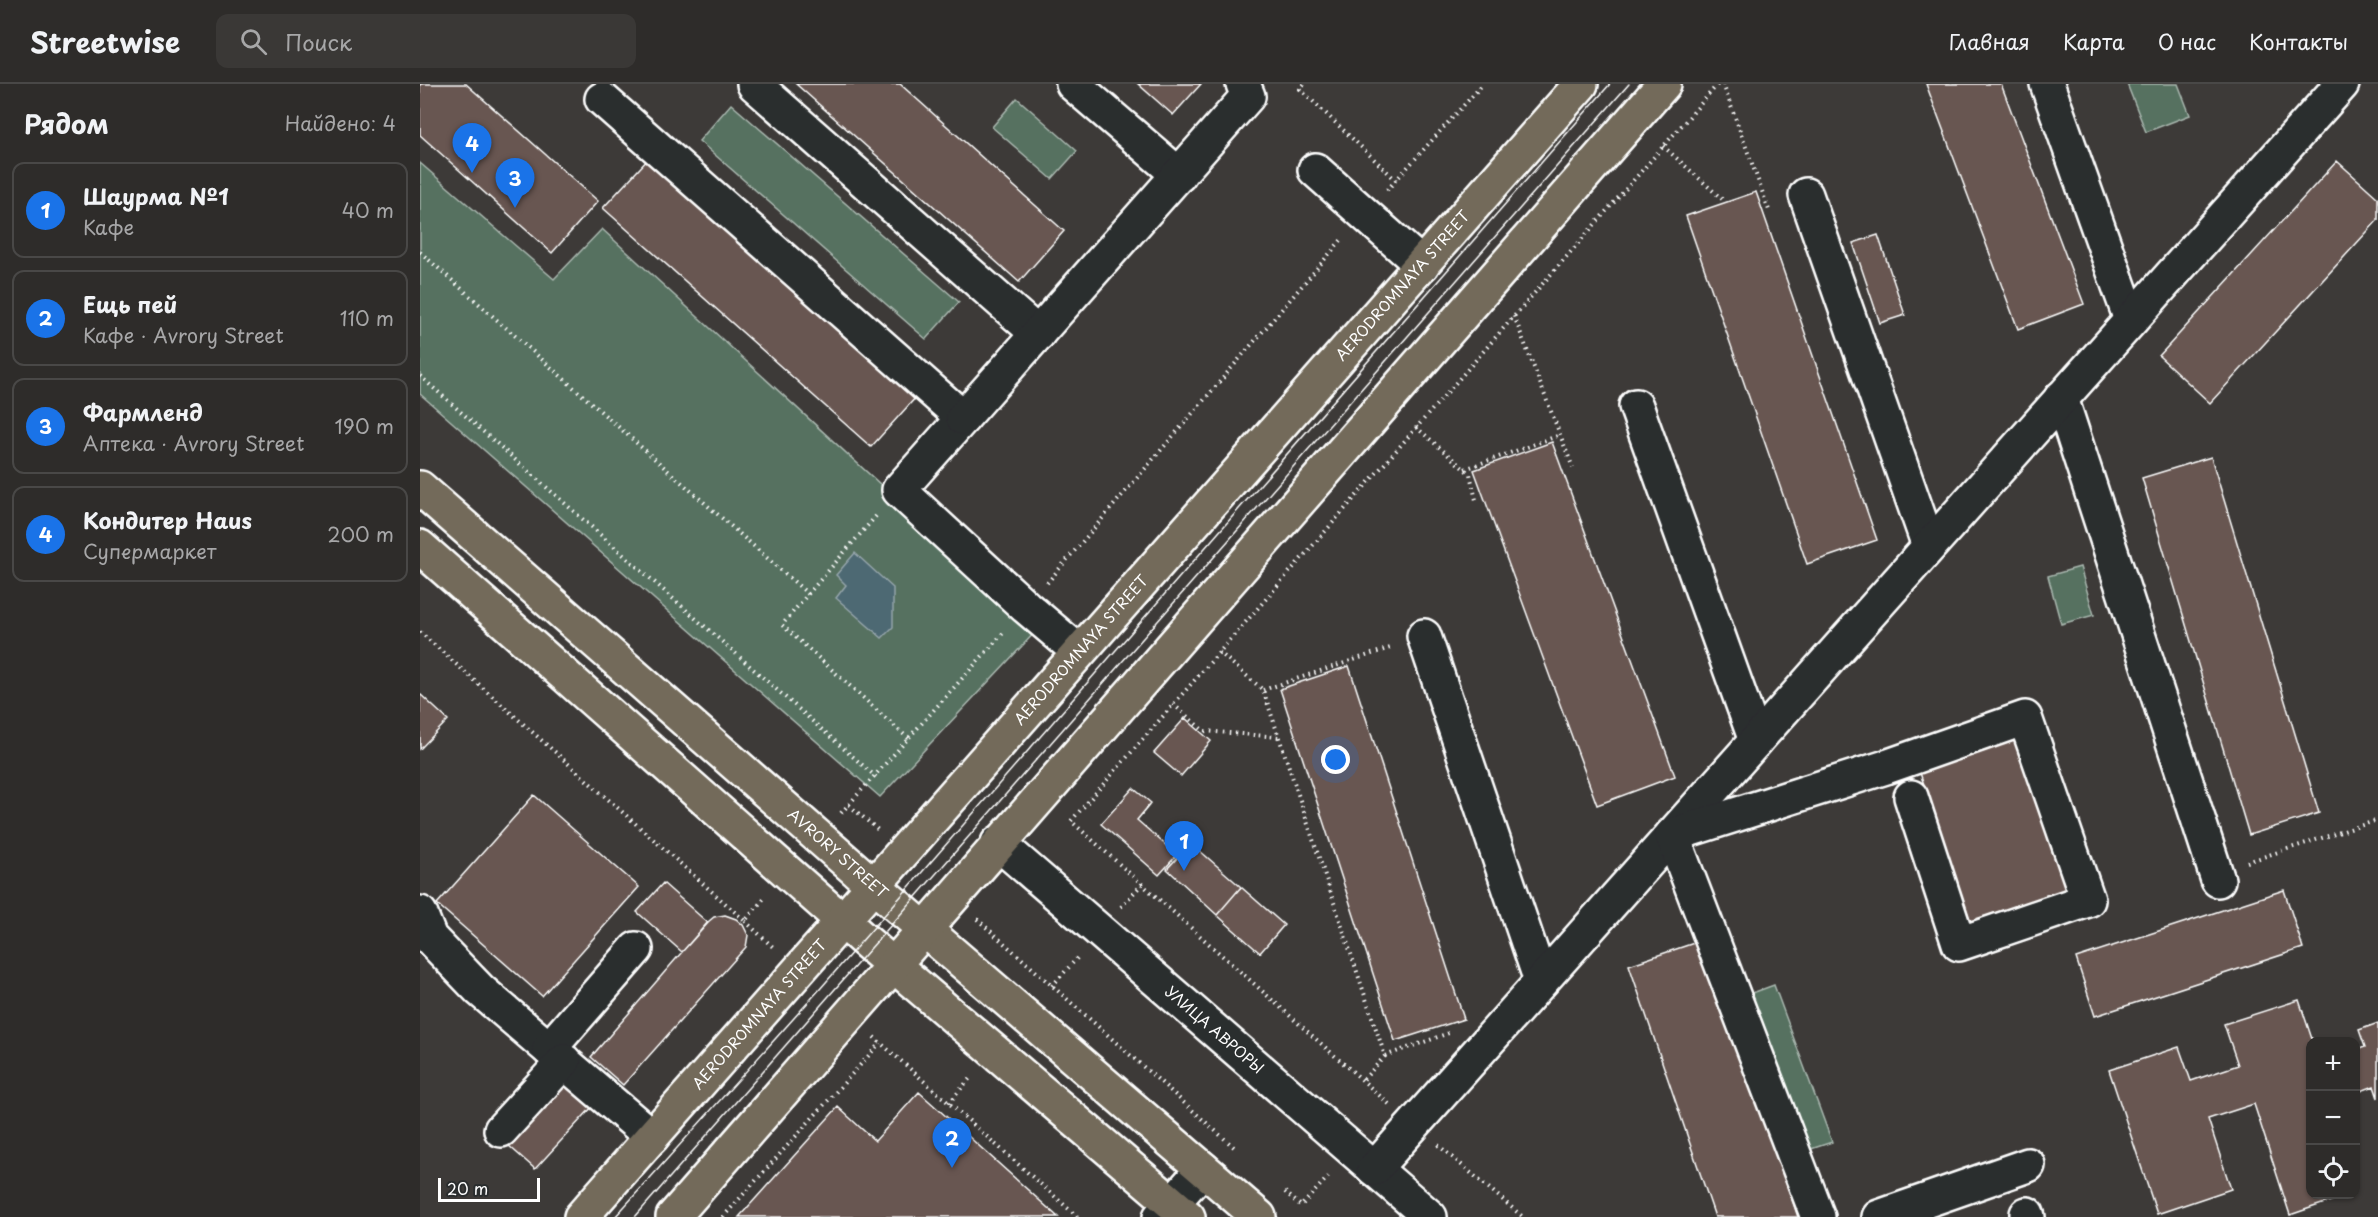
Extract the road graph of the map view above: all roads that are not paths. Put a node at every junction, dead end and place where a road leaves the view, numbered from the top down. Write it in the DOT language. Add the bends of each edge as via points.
graph roads {
  1 [pos="754,84"];
  2 [pos="1074,84"];
  3 [pos="1243,84"];
  4 [pos="1581,84"];
  5 [pos="1664,84"];
  6 [pos="2047,84"];
  7 [pos="2342,84"];
  8 [pos="601,89"];
  9 [pos="1316,170"];
  10 [pos="1179,175"];
  11 [pos="1806,195"];
  12 [pos="1422,265"];
  13 [pos="2131,320"];
  14 [pos="1038,334"];
  15 [pos="2061,398"];
  16 [pos="1636,406"];
  17 [pos="963,418"];
  18 [pos="420,488"];
  19 [pos="1929,546"];
  20 [pos="420,547"];
  21 [pos="1424,636"];
  22 [pos="1078,651"];
  23 [pos="1756,741"];
  24 [pos="1911,797"];
  25 [pos="1672,835"];
  26 [pos="998,843"];
  27 [pos="2216,876"];
  28 [pos="873,885"];
  29 [pos="420,913"];
  30 [pos="842,921"];
  31 [pos="925,929"];
  32 [pos="636,949"];
  33 [pos="893,965"];
  34 [pos="1541,981"];
  35 [pos="556,1055"];
  36 [pos="501,1130"];
  37 [pos="652,1137"];
  38 [pos="1364,1159"];
  39 [pos="2028,1165"];
  40 [pos="1203,1170"];
  41 [pos="1174,1212"];
  42 [pos="581,1217"];
  43 [pos="673,1217"];
  44 [pos="1259,1217"];
  45 [pos="1430,1217"];
  46 [pos="1818,1217"];
  47 [pos="1879,1217"];
  1 -- 14 [label="lane"];
  2 -- 10 [label="lane"];
  3 -- 10 [label="lane" via="1248,96"];
  4 -- 12 [label="main road, AERODROMNAYA STREET"];
  5 -- 26 [label="main road"];
  6 -- 13 [label="lane"];
  7 -- 13 [label="lane"];
  8 -- 17 [label="lane"];
  9 -- 12 [label="lane"];
  10 -- 14 [label="lane"];
  11 -- 19 [label="lane"];
  12 -- 22 [label="main road, AERODROMNAYA STREET"];
  13 -- 15 [label="lane"];
  14 -- 17 [label="lane"];
  15 -- 19 [label="lane"];
  15 -- 27 [label="lane"];
  16 -- 23 [label="lane"];
  17 -- 22 [label="lane" via="898,490"];
  18 -- 28 [label="main road, AVRORY STREET"];
  19 -- 23 [label="lane"];
  20 -- 30 [label="main road"];
  21 -- 34 [label="lane"];
  22 -- 28 [label="main road, AERODROMNAYA STREET"];
  23 -- 25 [label="lane"];
  24 -- 25 [label="lane" via="1959,944 2088,900 2025,718"];
  25 -- 34 [label="lane"];
  25 -- 46 [label="lane"];
  26 -- 31 [label="main road"];
  26 -- 38 [label="lane, УЛИЦА АВРОРЫ"];
  28 -- 30 [label="main road, AERODROMNAYA STREET"];
  28 -- 31 [label="main road, AVRORY STREET"];
  29 -- 35 [label="lane" via="430,938 480,990"];
  30 -- 33 [label="main road"];
  30 -- 37 [label="main road, AERODROMNAYA STREET"];
  31 -- 33 [label="main road"];
  31 -- 40 [label="main road, AVRORY STREET"];
  32 -- 35 [label="lane"];
  33 -- 41 [label="main road"];
  33 -- 43 [label="main road"];
  34 -- 38 [label="lane" via="1414,1124"];
  35 -- 36 [label="lane"];
  35 -- 37 [label="lane"];
  37 -- 42 [label="main road, AERODROMNAYA STREET"];
  38 -- 45 [label="lane, УЛИЦА АВРОРЫ"];
  39 -- 47 [label="lane"];
  40 -- 41 [label="lane"];
  40 -- 44 [label="main road, AVRORY STREET"];
}
